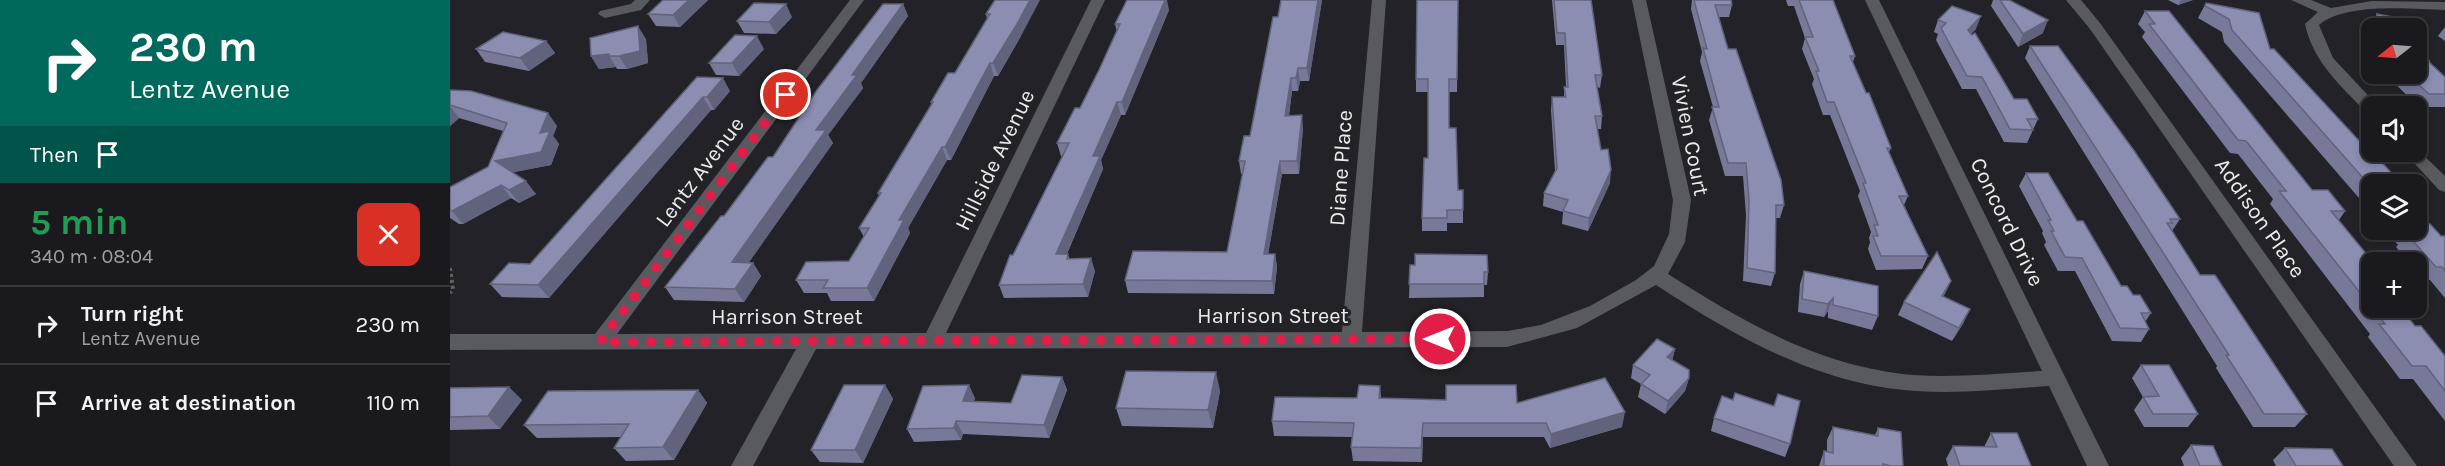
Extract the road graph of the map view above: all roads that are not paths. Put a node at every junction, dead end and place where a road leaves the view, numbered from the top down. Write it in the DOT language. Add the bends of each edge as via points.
graph roads {
  1 [pos="643,0"];
  2 [pos="857,0"];
  3 [pos="1098,0"];
  4 [pos="1379,0"];
  5 [pos="1639,0"];
  6 [pos="1872,0"];
  7 [pos="2073,0"];
  8 [pos="2298,0"];
  9 [pos="2445,6"];
  10 [pos="2325,10"];
  11 [pos="605,15"];
  12 [pos="2361,97"];
  13 [pos="2422,162"];
  14 [pos="2445,186"];
  15 [pos="1656,276"];
  16 [pos="1351,340"];
  17 [pos="810,341"];
  18 [pos="932,341"];
  19 [pos="450,342"];
  20 [pos="600,342"];
  21 [pos="2056,378"];
  22 [pos="742,466"];
  23 [pos="2098,466"];
  24 [pos="2406,466"];
  1 -- 11 [label="street" via="636,7"];
  2 -- 20 [label="street, Lentz Avenue"];
  3 -- 18 [label="street, Hillside Avenue"];
  4 -- 16 [label="street, Diane Place"];
  5 -- 15 [label="street, Vivien Court" via="1682,200 1682,223 1676,244"];
  6 -- 21 [label="street, Concord Drive"];
  7 -- 24 [label="street, Addison Place"];
  8 -- 10 [label="street"];
  9 -- 10 [label="street" via="2348,5"];
  10 -- 12 [label="street" via="2312,24 2318,47"];
  13 -- 14 [label="street"];
  15 -- 16 [label="street, Harrison Street" via="1588,317 1541,333 1507,339"];
  15 -- 21 [label="street" via="1772,346 1852,374 1936,383"];
  16 -- 18 [label="street, Harrison Street"];
  17 -- 18 [label="street, Harrison Street"];
  17 -- 20 [label="street, Harrison Street"];
  17 -- 22 [label="street"];
  19 -- 20 [label="street, Harrison Street"];
  21 -- 23 [label="street, Concord Drive"];
}
